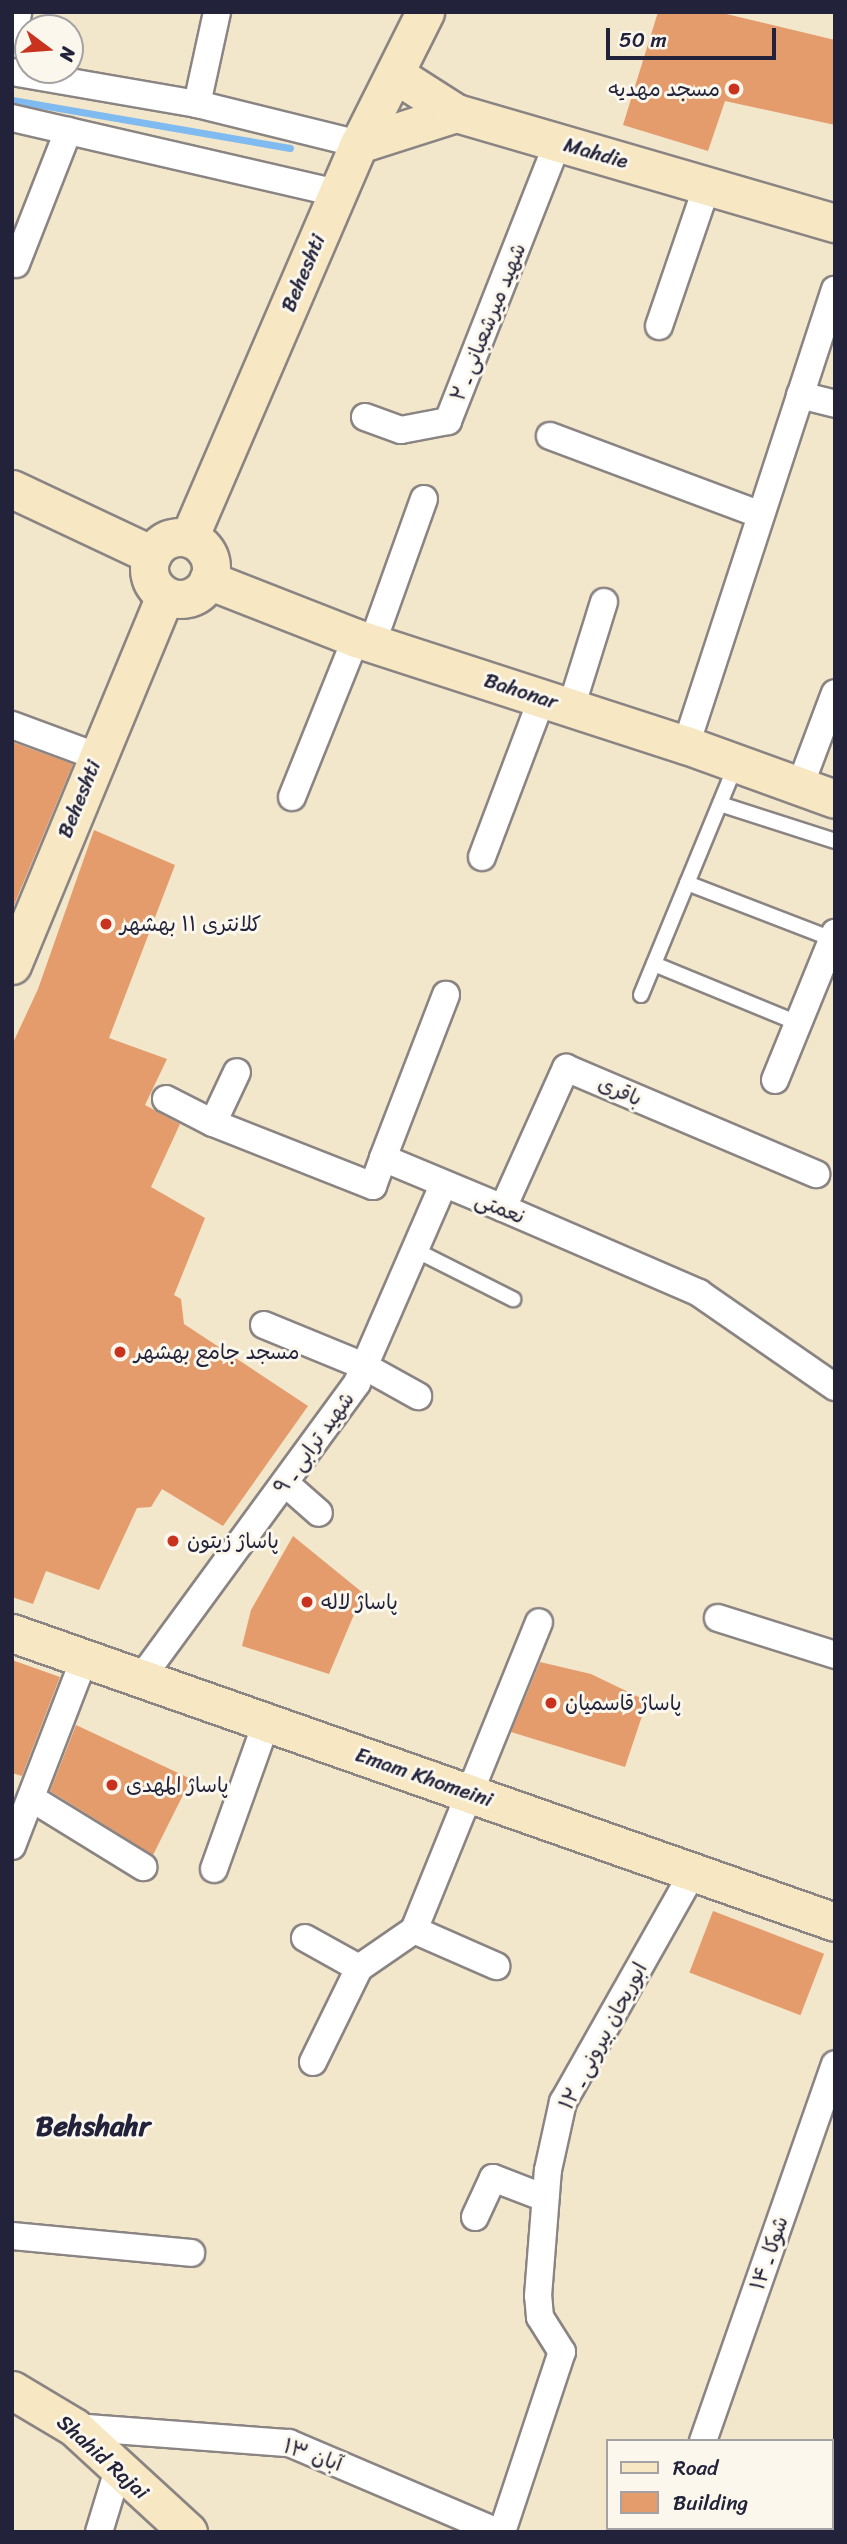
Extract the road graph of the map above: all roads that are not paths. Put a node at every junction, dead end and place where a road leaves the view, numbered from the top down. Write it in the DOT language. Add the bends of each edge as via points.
graph roads {
  1 [pos="18,12"];
  2 [pos="217,12"];
  3 [pos="425,12"];
  4 [pos="12,44"];
  5 [pos="12,72"];
  6 [pos="395,74"];
  7 [pos="197,104"];
  8 [pos="456,113"];
  9 [pos="12,118"];
  10 [pos="68,131"];
  11 [pos="558,142"];
  12 [pos="359,144"];
  13 [pos="706,186"];
  14 [pos="338,193"];
  15 [pos="835,223"];
  16 [pos="16,264"];
  17 [pos="835,290"];
  18 [pos="659,326"];
  19 [pos="800,395"];
  20 [pos="835,404"];
  21 [pos="366,417"];
  22 [pos="550,436"];
  23 [pos="12,489"];
  24 [pos="424,499"];
  25 [pos="761,515"];
  26 [pos="189,538"];
  27 [pos="152,555"];
  28 [pos="208,580"];
  29 [pos="165,596"];
  30 [pos="604,602"];
  31 [pos="364,641"];
  32 [pos="835,693"];
  33 [pos="556,703"];
  34 [pos="12,725"];
  35 [pos="686,745"];
  36 [pos="96,756"];
  37 [pos="737,763"];
  38 [pos="800,786"];
  39 [pos="292,797"];
  40 [pos="835,799"];
  41 [pos="720,804"];
  42 [pos="835,841"];
  43 [pos="482,857"];
  44 [pos="687,883"];
  45 [pos="834,936"];
  46 [pos="654,964"];
  47 [pos="12,965"];
  48 [pos="446,995"];
  49 [pos="641,995"];
  50 [pos="798,1023"];
  51 [pos="237,1072"];
  52 [pos="775,1080"];
  53 [pos="166,1099"];
  54 [pos="213,1123"];
  55 [pos="383,1158"];
  56 [pos="816,1174"];
  57 [pos="443,1185"];
  58 [pos="503,1208"];
  59 [pos="415,1250"];
  60 [pos="513,1299"];
  61 [pos="264,1325"];
  62 [pos="364,1366"];
  63 [pos="835,1387"];
  64 [pos="418,1396"];
  65 [pos="285,1483"];
  66 [pos="319,1513"];
  67 [pos="718,1618"];
  68 [pos="540,1622"];
  69 [pos="12,1633"];
  70 [pos="835,1655"];
  71 [pos="85,1657"];
  72 [pos="142,1676"];
  73 [pos="267,1721"];
  74 [pos="470,1793"];
  75 [pos="31,1798"];
  76 [pos="12,1846"];
  77 [pos="143,1867"];
  78 [pos="214,1869"];
  79 [pos="693,1871"];
  80 [pos="835,1922"];
  81 [pos="414,1930"];
  82 [pos="305,1938"];
  83 [pos="496,1966"];
  84 [pos="359,1968"];
  85 [pos="313,2062"];
  86 [pos="835,2064"];
  87 [pos="545,2198"];
  88 [pos="475,2217"];
  89 [pos="12,2236"];
  90 [pos="191,2253"];
  91 [pos="12,2390"];
  92 [pos="74,2427"];
  93 [pos="704,2439"];
  94 [pos="118,2470"];
  95 [pos="99,2532"];
  96 [pos="188,2532"];
  97 [pos="500,2532"];
  1 -- 4 [label="street"];
  2 -- 7 [label="street"];
  3 -- 6 [label="main road, Beheshti"];
  5 -- 7 [label="street"];
  6 -- 8 [label="main road, Mahdie"];
  6 -- 12 [label="main road, Beheshti"];
  7 -- 12 [label="street"];
  8 -- 11 [label="main road, Mahdie"];
  8 -- 12 [label="main road"];
  9 -- 10 [label="street"];
  10 -- 14 [label="street"];
  10 -- 16 [label="street"];
  11 -- 13 [label="main road, Mahdie"];
  11 -- 21 [label="street, شهید میرشعبانی ـ ۲" via="448,421 401,430"];
  12 -- 14 [label="main road, Beheshti"];
  13 -- 15 [label="main road, Mahdie"];
  13 -- 18 [label="street"];
  14 -- 26 [label="main road, Beheshti"];
  17 -- 19 [label="street"];
  19 -- 20 [label="street"];
  19 -- 25 [label="street"];
  22 -- 25 [label="street"];
  23 -- 27 [label="main road"];
  24 -- 31 [label="street"];
  25 -- 35 [label="street"];
  26 -- 27 [label="main road" via="167,540"];
  26 -- 28 [label="main road" via="210,560"];
  27 -- 29 [label="main road" via="152,582"];
  28 -- 29 [label="main road" via="190,597"];
  28 -- 31 [label="main road, Bahonar"];
  29 -- 36 [label="main road, Beheshti"];
  30 -- 33 [label="street"];
  31 -- 33 [label="main road, Bahonar"];
  31 -- 39 [label="street"];
  32 -- 38 [label="street"];
  33 -- 35 [label="main road, Bahonar"];
  33 -- 43 [label="street"];
  34 -- 36 [label="street"];
  35 -- 37 [label="main road, Bahonar"];
  36 -- 47 [label="main road, Beheshti"];
  37 -- 38 [label="main road, Bahonar"];
  37 -- 41 [label="lane"];
  38 -- 40 [label="main road, Bahonar"];
  41 -- 42 [label="lane"];
  41 -- 44 [label="lane"];
  44 -- 45 [label="lane"];
  44 -- 46 [label="lane"];
  45 -- 50 [label="street"];
  46 -- 49 [label="lane"];
  46 -- 50 [label="lane"];
  48 -- 55 [label="street"];
  50 -- 52 [label="street"];
  51 -- 54 [label="street"];
  53 -- 54 [label="street"];
  54 -- 55 [label="street" via="373,1186"];
  55 -- 57 [label="street, نعمتی"];
  56 -- 58 [label="street, باقری" via="566,1068"];
  57 -- 58 [label="street, نعمتی"];
  57 -- 59 [label="street, شهید ترابی ـ ۹"];
  58 -- 63 [label="street, نعمتی" via="699,1293"];
  59 -- 60 [label="lane"];
  59 -- 62 [label="street, شهید ترابی ـ ۹"];
  61 -- 62 [label="street"];
  62 -- 64 [label="street"];
  62 -- 65 [label="street, شهید ترابی ـ ۹"];
  65 -- 66 [label="street"];
  65 -- 72 [label="street, شهید ترابی ـ ۹"];
  67 -- 70 [label="street"];
  68 -- 74 [label="street"];
  69 -- 71 [label="main road, Emam Khomeini"];
  71 -- 72 [label="main road, Emam Khomeini"];
  71 -- 75 [label="street"];
  72 -- 73 [label="main road, Emam Khomeini"];
  73 -- 74 [label="main road, Emam Khomeini"];
  73 -- 78 [label="street"];
  74 -- 79 [label="main road, Emam Khomeini"];
  74 -- 81 [label="street"];
  75 -- 76 [label="street"];
  75 -- 77 [label="street"];
  79 -- 80 [label="main road, Emam Khomeini"];
  79 -- 87 [label="street, ابوریحان بیرونی ـ ۱۲" via="563,2102"];
  81 -- 83 [label="street"];
  81 -- 84 [label="street"];
  82 -- 84 [label="street"];
  84 -- 85 [label="street"];
  86 -- 93 [label="street, شوکا ـ ۱۴"];
  87 -- 88 [label="street" via="493,2178"];
  87 -- 97 [label="street, ابوریحان بیرونی ـ ۱۲" via="540,2317 562,2352"];
  89 -- 90 [label="street"];
  91 -- 92 [label="main road, Shahid Rajai"];
  92 -- 94 [label="main road, Shahid Rajai"];
  92 -- 97 [label="street, ۱۳ آبان" via="289,2443"];
  94 -- 95 [label="street"];
  94 -- 96 [label="main road, Shahid Rajai"];
}
